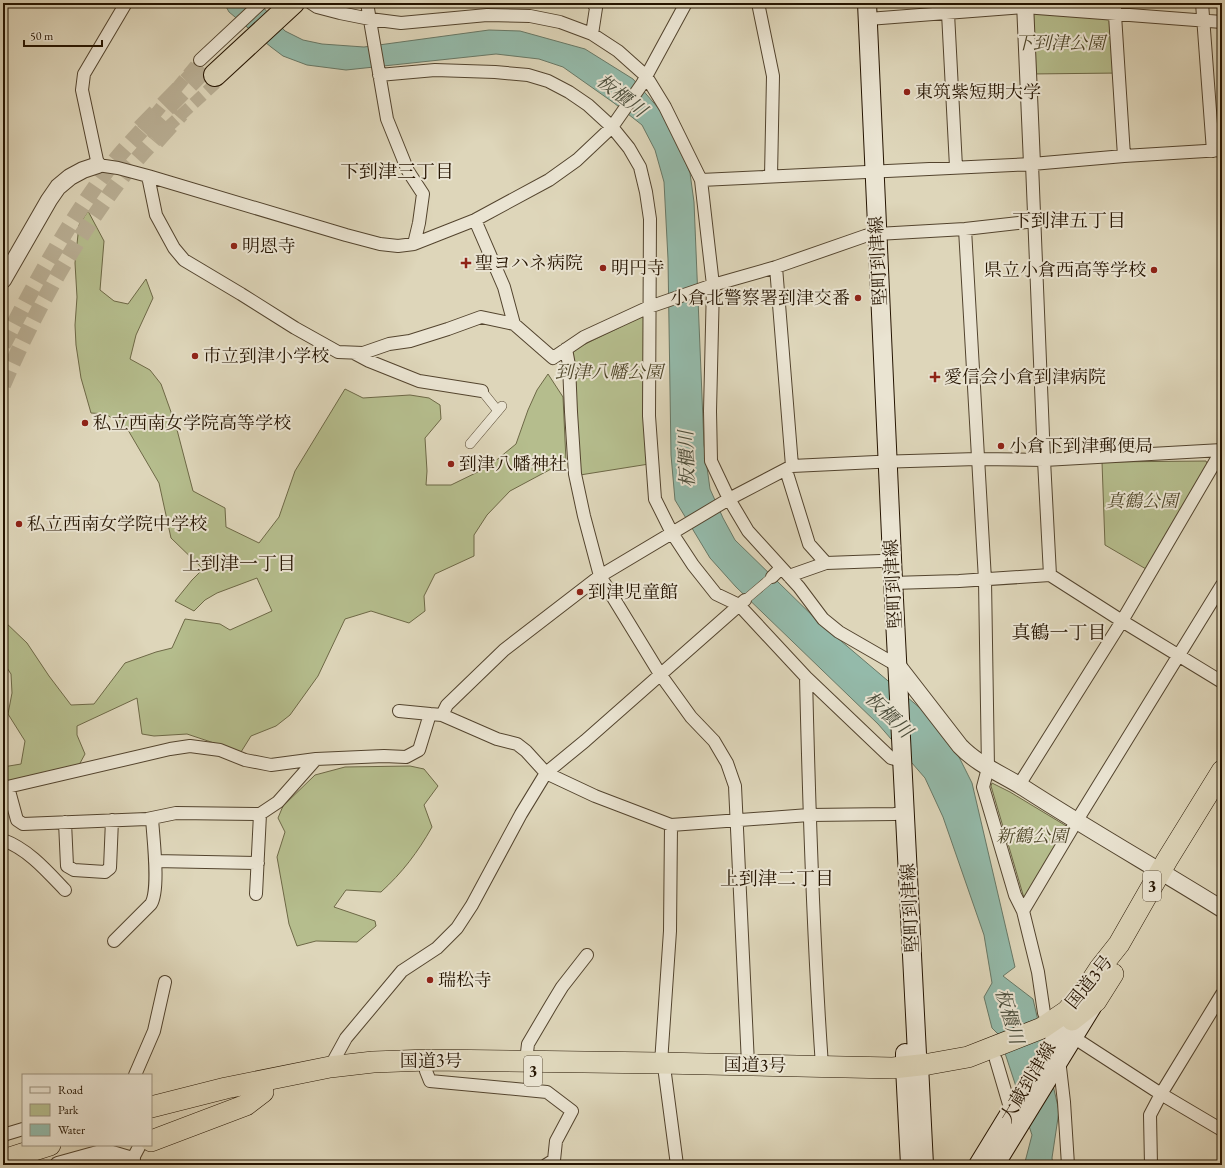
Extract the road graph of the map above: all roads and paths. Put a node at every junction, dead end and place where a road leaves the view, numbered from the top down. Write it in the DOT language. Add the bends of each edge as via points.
graph roads {
  1 [pos="126,3"];
  2 [pos="261,3"];
  3 [pos="278,3"];
  4 [pos="293,3"];
  5 [pos="306,3"];
  6 [pos="311,3"];
  7 [pos="367,3"];
  8 [pos="593,3"];
  9 [pos="686,3"];
  10 [pos="758,3"];
  11 [pos="855,3"];
  12 [pos="1202,3"];
  13 [pos="1024,5"];
  14 [pos="1115,9"];
  15 [pos="868,11"];
  16 [pos="948,13"];
  17 [pos="370,19"];
  18 [pos="1204,21"];
  19 [pos="1222,22"];
  20 [pos="592,34"];
  21 [pos="244,40"];
  22 [pos="210,70"];
  23 [pos="379,75"];
  24 [pos="644,80"];
  25 [pos="615,123"];
  26 [pos="1217,151"];
  27 [pos="1124,156"];
  28 [pos="1032,164"];
  29 [pos="98,165"];
  30 [pos="956,167"];
  31 [pos="868,171"];
  32 [pos="148,176"];
  33 [pos="771,176"];
  34 [pos="701,180"];
  35 [pos="475,220"];
  36 [pos="1035,221"];
  37 [pos="965,229"];
  38 [pos="871,235"];
  39 [pos="414,244"];
  40 [pos="776,267"];
  41 [pos="3,280"];
  42 [pos="708,287"];
  43 [pos="654,306"];
  44 [pos="514,324"];
  45 [pos="566,349"];
  46 [pos="353,353"];
  47 [pos="482,391"];
  48 [pos="470,444"];
  49 [pos="1222,450"];
  50 [pos="978,459"];
  51 [pos="1044,460"];
  52 [pos="882,462"];
  53 [pos="789,468"];
  54 [pos="729,500"];
  55 [pos="672,533"];
  56 [pos="882,561"];
  57 [pos="826,563"];
  58 [pos="785,572"];
  59 [pos="1050,575"];
  60 [pos="600,576"];
  61 [pos="772,577"];
  62 [pos="985,580"];
  63 [pos="892,583"];
  64 [pos="1222,585"];
  65 [pos="742,603"];
  66 [pos="1122,621"];
  67 [pos="1178,656"];
  68 [pos="892,669"];
  69 [pos="660,674"];
  70 [pos="806,677"];
  71 [pos="1222,682"];
  72 [pos="399,711"];
  73 [pos="436,714"];
  74 [pos="894,754"];
  75 [pos="316,759"];
  76 [pos="988,768"];
  77 [pos="1222,771"];
  78 [pos="546,773"];
  79 [pos="1019,785"];
  80 [pos="5,787"];
  81 [pos="1222,798"];
  82 [pos="899,813"];
  83 [pos="260,814"];
  84 [pos="809,815"];
  85 [pos="152,818"];
  86 [pos="112,820"];
  87 [pos="738,820"];
  88 [pos="65,822"];
  89 [pos="1076,822"];
  90 [pos="671,825"];
  91 [pos="3,840"];
  92 [pos="155,861"];
  93 [pos="258,864"];
  94 [pos="1166,875"];
  95 [pos="64,890"];
  96 [pos="256,894"];
  97 [pos="1222,909"];
  98 [pos="1023,911"];
  99 [pos="114,941"];
  100 [pos="587,954"];
  101 [pos="165,982"];
  102 [pos="1222,994"];
  103 [pos="1054,1031"];
  104 [pos="1001,1053"];
  105 [pos="526,1061"];
  106 [pos="748,1064"];
  107 [pos="822,1066"];
  108 [pos="1051,1066"];
  109 [pos="663,1068"];
  110 [pos="426,1070"];
  111 [pos="328,1072"];
  112 [pos="913,1072"];
  113 [pos="135,1074"];
  114 [pos="263,1092"];
  115 [pos="1162,1094"];
  116 [pos="152,1107"];
  117 [pos="1015,1113"];
  118 [pos="152,1119"];
  119 [pos="22,1129"];
  120 [pos="1222,1130"];
  121 [pos="3,1135"];
  122 [pos="22,1141"];
  123 [pos="152,1145"];
  124 [pos="47,1146"];
  125 [pos="149,1146"];
  126 [pos="3,1148"];
  127 [pos="139,1150"];
  128 [pos="3,1160"];
  129 [pos="58,1165"];
  130 [pos="546,1165"];
  131 [pos="677,1165"];
  132 [pos="910,1165"];
  133 [pos="924,1165"];
  134 [pos="978,1165"];
  135 [pos="995,1165"];
  136 [pos="1068,1165"];
  137 [pos="1151,1165"];
  1 -- 29 [label="street" via="84,74 82,90"];
  2 -- 21 [label="street"];
  3 -- 21 [label="highway"];
  4 -- 21 [label="highway"];
  5 -- 21 [label="street"];
  6 -- 17 [label="street" via="317,7"];
  7 -- 17 [label="street"];
  8 -- 20 [label="street" via="596,8"];
  9 -- 24 [label="street"];
  10 -- 33 [label="street" via="773,76"];
  11 -- 31 [label="main road, 堅町到津線"];
  12 -- 18 [label="street"];
  13 -- 14 [label="street"];
  13 -- 16 [label="street"];
  13 -- 28 [label="street"];
  14 -- 18 [label="street"];
  14 -- 27 [label="street"];
  15 -- 16 [label="street"];
  15 -- 31 [label="main road, 堅町到津線"];
  16 -- 30 [label="street"];
  17 -- 20 [label="street" via="401,23 487,15 530,16 560,22"];
  17 -- 23 [label="street"];
  18 -- 19 [label="street"];
  18 -- 26 [label="street"];
  20 -- 24 [label="street" via="618,51"];
  21 -- 22 [label="highway"];
  23 -- 25 [label="street" via="435,70 528,75 548,81 569,92"];
  23 -- 39 [label="street" via="387,119 408,171 423,194"];
  24 -- 25 [label="street"];
  24 -- 34 [label="street" via="665,107"];
  25 -- 35 [label="street" via="577,160 550,180"];
  25 -- 43 [label="street" via="640,167 646,192 650,219"];
  26 -- 27 [label="street"];
  27 -- 28 [label="street"];
  28 -- 30 [label="street"];
  28 -- 36 [label="street"];
  29 -- 32 [label="street"];
  29 -- 41 [label="street" via="77,173 58,187"];
  30 -- 31 [label="street"];
  31 -- 33 [label="street"];
  31 -- 38 [label="main road, 堅町到津線"];
  32 -- 39 [label="street" via="380,244"];
  32 -- 46 [label="street" via="156,215 174,248 184,260 338,352"];
  33 -- 34 [label="street"];
  34 -- 42 [label="street"];
  35 -- 39 [label="street"];
  35 -- 44 [label="street" via="504,287"];
  36 -- 37 [label="street"];
  36 -- 51 [label="street"];
  37 -- 38 [label="street"];
  37 -- 50 [label="street"];
  38 -- 40 [label="street"];
  38 -- 52 [label="main road, 堅町到津線"];
  40 -- 42 [label="street"];
  40 -- 53 [label="street"];
  42 -- 43 [label="street"];
  42 -- 54 [label="street" via="711,461"];
  43 -- 45 [label="street" via="584,337"];
  43 -- 55 [label="street" via="649,416 655,499"];
  44 -- 45 [label="street" via="553,358"];
  44 -- 46 [label="street" via="481,316 410,341 389,344 363,353"];
  45 -- 60 [label="street" via="575,474"];
  46 -- 47 [label="street" via="419,380"];
  47 -- 48 [label="street" via="500,408"];
  49 -- 51 [label="street"];
  49 -- 66 [label="street"];
  50 -- 51 [label="street"];
  50 -- 52 [label="street"];
  50 -- 62 [label="street"];
  51 -- 59 [label="street"];
  52 -- 53 [label="street"];
  52 -- 56 [label="main road, 堅町到津線"];
  52 -- 63 [label="main road, 堅町到津線"];
  53 -- 54 [label="street"];
  53 -- 57 [label="street" via="809,544"];
  54 -- 55 [label="street"];
  54 -- 58 [label="street" via="748,531"];
  55 -- 60 [label="street"];
  55 -- 65 [label="street" via="716,594"];
  56 -- 57 [label="street"];
  56 -- 68 [label="main road, 堅町到津線"];
  57 -- 58 [label="street"];
  58 -- 61 [label="street"];
  58 -- 68 [label="street" via="823,619"];
  59 -- 62 [label="street"];
  59 -- 66 [label="street"];
  60 -- 69 [label="street"];
  60 -- 73 [label="street" via="504,650"];
  61 -- 65 [label="street"];
  62 -- 63 [label="street"];
  62 -- 76 [label="street"];
  63 -- 68 [label="main road, 堅町到津線"];
  64 -- 67 [label="street"];
  65 -- 69 [label="street"];
  65 -- 70 [label="street"];
  66 -- 67 [label="street"];
  66 -- 79 [label="street"];
  67 -- 71 [label="street"];
  67 -- 89 [label="street"];
  68 -- 74 [label="main road, 堅町到津線"];
  68 -- 76 [label="street" via="968,755"];
  69 -- 78 [label="street"];
  69 -- 87 [label="street" via="691,717 714,741 727,763 735,786"];
  70 -- 74 [label="street"];
  70 -- 84 [label="street"];
  72 -- 73 [label="street"];
  73 -- 75 [label="street" via="419,750 406,757"];
  73 -- 78 [label="street" via="497,740 517,744 526,750"];
  74 -- 82 [label="main road, 堅町到津線"];
  75 -- 80 [label="street" via="271,765 245,760 220,750 190,746"];
  75 -- 83 [label="street" via="278,802"];
  76 -- 79 [label="street"];
  76 -- 98 [label="street" via="983,788 1014,894"];
  77 -- 94 [label="highway, 国道3号 / 3"];
  78 -- 90 [label="street" via="595,796"];
  78 -- 111 [label="street" via="457,928 437,948 402,972 346,1038"];
  79 -- 89 [label="street"];
  80 -- 88 [label="street" via="17,820 23,824"];
  81 -- 94 [label="highway, 国道3号 / 3"];
  82 -- 84 [label="street"];
  82 -- 112 [label="main road, 堅町到津線" via="899,947 906,1055"];
  83 -- 85 [label="street" via="176,813"];
  83 -- 93 [label="street"];
  84 -- 87 [label="street"];
  84 -- 107 [label="street"];
  85 -- 86 [label="street"];
  85 -- 92 [label="street"];
  86 -- 88 [label="street"];
  86 -- 88 [label="street" via="110,868 106,872 74,870 67,866"];
  87 -- 90 [label="street"];
  87 -- 106 [label="street"];
  89 -- 94 [label="street"];
  89 -- 98 [label="street"];
  90 -- 109 [label="street" via="670,931"];
  91 -- 95 [label="street" via="41,864"];
  92 -- 93 [label="street"];
  92 -- 99 [label="street" via="155,898"];
  93 -- 96 [label="street"];
  94 -- 97 [label="street"];
  94 -- 103 [label="highway, 国道3号 / 3" via="1087,1000"];
  98 -- 103 [label="street" via="1038,972 1044,1013"];
  100 -- 105 [label="street" via="550,1005 528,1044"];
  101 -- 113 [label="street" via="154,1031"];
  102 -- 115 [label="street"];
  103 -- 104 [label="highway, 国道3号 / 3"];
  103 -- 108 [label="main road, 大蔵到津線"];
  103 -- 115 [label="street"];
  104 -- 112 [label="highway, 国道3号 / 3" via="969,1069"];
  104 -- 117 [label="street"];
  105 -- 109 [label="highway, 国道3号 / 3"];
  105 -- 111 [label="highway, 国道3号 / 3" via="374,1062"];
  106 -- 107 [label="highway, 国道3号 / 3"];
  106 -- 109 [label="highway, 国道3号 / 3"];
  107 -- 112 [label="highway, 国道3号 / 3" via="893,1068"];
  108 -- 117 [label="main road, 大蔵到津線"];
  108 -- 136 [label="street" via="1064,1102"];
  109 -- 110 [label="highway, 国道3号 / 3"];
  109 -- 112 [label="highway, 国道3号 / 3"];
  109 -- 131 [label="street"];
  110 -- 111 [label="highway, 国道3号 / 3"];
  110 -- 130 [label="street" via="430,1081 547,1092 572,1112 556,1141 554,1160"];
  111 -- 114 [label="highway, 国道3号 / 3"];
  111 -- 116 [label="highway, 国道3号 / 3" via="226,1088"];
  112 -- 132 [label="main road, 堅町到津線"];
  112 -- 133 [label="main road, 堅町到津線"];
  114 -- 118 [label="highway, 国道3号 / 3"];
  114 -- 123 [label="highway" via="246,1105"];
  115 -- 120 [label="street"];
  115 -- 137 [label="street" via="1150,1115"];
  117 -- 134 [label="main road, 大蔵到津線"];
  117 -- 135 [label="main road, 大蔵到津線"];
  119 -- 121 [label="street"];
  122 -- 126 [label="highway"];
  124 -- 128 [label="highway"];
  125 -- 127 [label="highway"];
  127 -- 129 [label="street" via="105,1152"];
}
